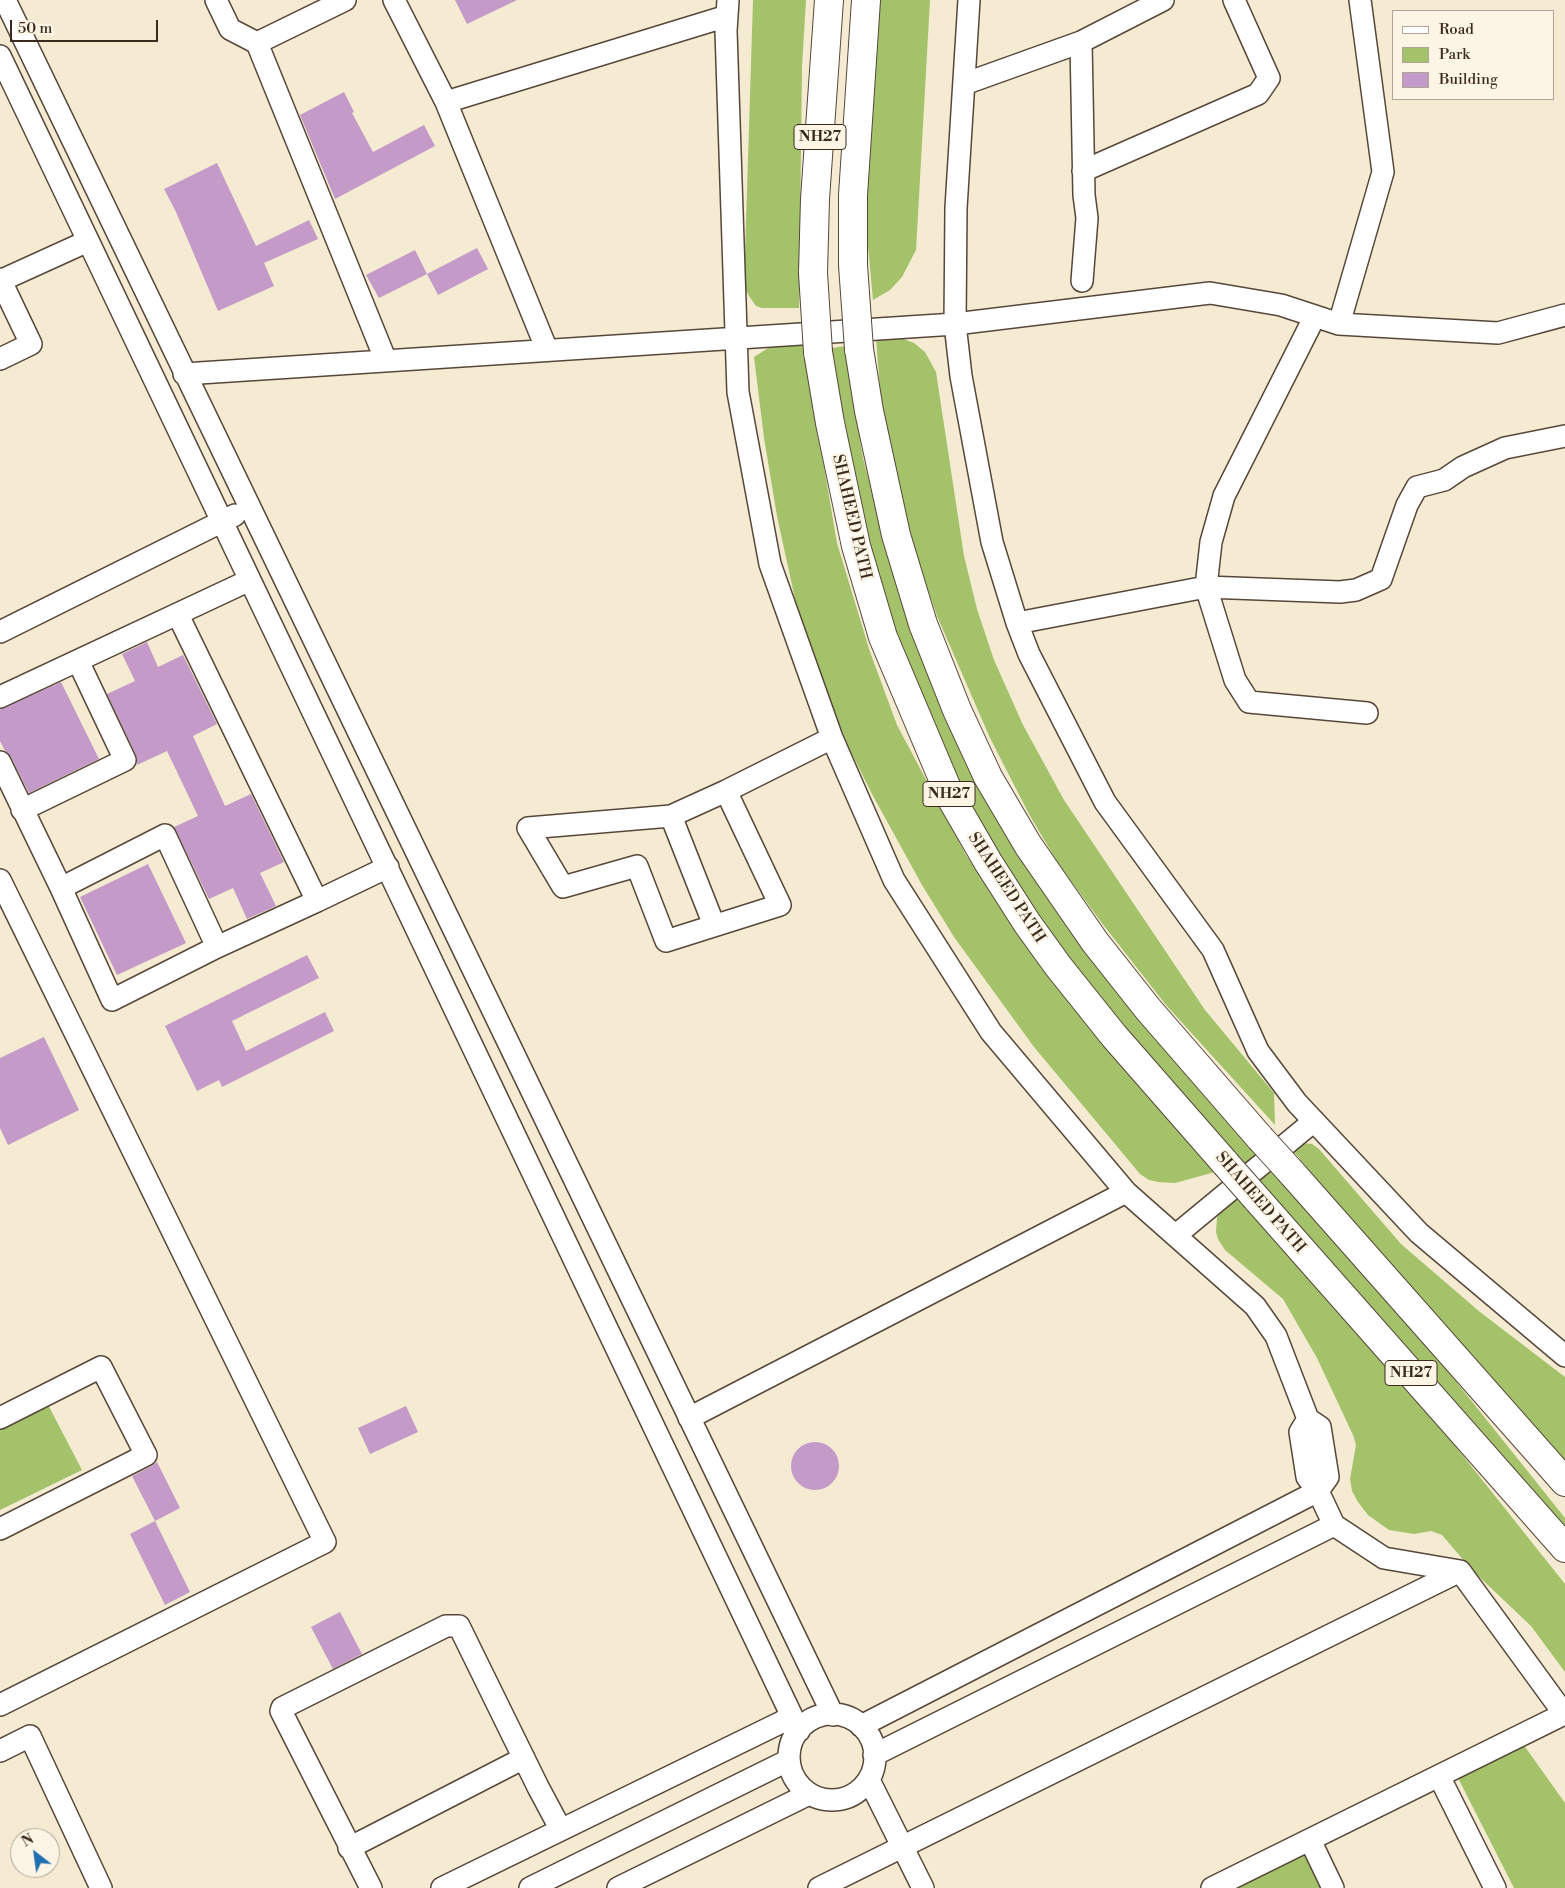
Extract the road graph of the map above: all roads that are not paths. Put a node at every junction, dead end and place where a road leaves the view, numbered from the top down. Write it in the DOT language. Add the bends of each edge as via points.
graph roads {
  1 [pos="5,0"];
  2 [pos="216,0"];
  3 [pos="345,0"];
  4 [pos="394,0"];
  5 [pos="829,0"];
  6 [pos="866,0"];
  7 [pos="968,0"];
  8 [pos="1163,0"];
  9 [pos="1234,0"];
  10 [pos="1360,0"];
  11 [pos="727,8"];
  12 [pos="1081,42"];
  13 [pos="257,43"];
  14 [pos="0,56"];
  15 [pos="964,84"];
  16 [pos="446,102"];
  17 [pos="1083,171"];
  18 [pos="88,241"];
  19 [pos="0,280"];
  20 [pos="1082,281"];
  21 [pos="1565,315"];
  22 [pos="1314,316"];
  23 [pos="955,324"];
  24 [pos="1339,324"];
  25 [pos="736,338"];
  26 [pos="547,350"];
  27 [pos="0,359"];
  28 [pos="386,361"];
  29 [pos="184,374"];
  30 [pos="1565,436"];
  31 [pos="249,508"];
  32 [pos="223,521"];
  33 [pos="250,580"];
  34 [pos="1206,587"];
  35 [pos="178,614"];
  36 [pos="1017,623"];
  37 [pos="0,632"];
  38 [pos="78,661"];
  39 [pos="0,697"];
  40 [pos="1367,713"];
  41 [pos="832,738"];
  42 [pos="0,762"];
  43 [pos="726,792"];
  44 [pos="22,810"];
  45 [pos="671,816"];
  46 [pos="388,867"];
  47 [pos="0,880"];
  48 [pos="61,888"];
  49 [pos="317,901"];
  50 [pos="714,926"];
  51 [pos="216,947"];
  52 [pos="1314,1121"];
  53 [pos="1126,1192"];
  54 [pos="1176,1235"];
  55 [pos="1565,1356"];
  56 [pos="0,1418"];
  57 [pos="689,1418"];
  58 [pos="1565,1482"];
  59 [pos="1318,1491"];
  60 [pos="1334,1525"];
  61 [pos="0,1529"];
  62 [pos="1565,1548"];
  63 [pos="1460,1571"];
  64 [pos="0,1705"];
  65 [pos="1564,1714"];
  66 [pos="832,1715"];
  67 [pos="796,1724"];
  68 [pos="861,1726"];
  69 [pos="0,1751"];
  70 [pos="874,1754"];
  71 [pos="524,1758"];
  72 [pos="790,1760"];
  73 [pos="1439,1776"];
  74 [pos="869,1780"];
  75 [pos="809,1794"];
  76 [pos="561,1830"];
  77 [pos="1310,1840"];
  78 [pos="902,1847"];
  79 [pos="349,1848"];
  80 [pos="101,1888"];
  81 [pos="371,1888"];
  82 [pos="442,1888"];
  83 [pos="530,1888"];
  84 [pos="618,1888"];
  85 [pos="819,1888"];
  86 [pos="923,1888"];
  87 [pos="1212,1888"];
  88 [pos="1333,1888"];
  89 [pos="1495,1888"];
  1 -- 29 [label="street"];
  2 -- 13 [label="street" via="230,29"];
  3 -- 13 [label="street"];
  4 -- 16 [label="street"];
  5 -- 62 [label="highway, SHAHEED PATH / NH27, bridge" via="815,199 813,273 818,352 856,546 877,619 951,798 1027,923 1114,1036"];
  6 -- 58 [label="highway, NH27, bridge" via="853,195 853,265 859,349 899,544 926,633 956,710 988,777 1028,845 1095,942 1148,1009 1260,1138"];
  7 -- 15 [label="street"];
  8 -- 12 [label="street"];
  9 -- 17 [label="street" via="1269,78 1258,94"];
  10 -- 24 [label="street" via="1382,172"];
  11 -- 16 [label="street"];
  11 -- 25 [label="street"];
  12 -- 15 [label="street"];
  12 -- 17 [label="street"];
  13 -- 28 [label="street"];
  14 -- 18 [label="street"];
  15 -- 23 [label="street" via="956,208"];
  16 -- 26 [label="street"];
  17 -- 20 [label="street" via="1087,218"];
  18 -- 19 [label="street"];
  18 -- 32 [label="street"];
  19 -- 27 [label="street" via="31,344"];
  21 -- 24 [label="street" via="1498,333"];
  22 -- 23 [label="street" via="1281,305 1210,293"];
  22 -- 24 [label="street"];
  22 -- 34 [label="street" via="1224,496 1211,542"];
  23 -- 25 [label="street"];
  23 -- 36 [label="street" via="992,542"];
  25 -- 26 [label="street"];
  25 -- 41 [label="street" via="738,392 770,564"];
  26 -- 28 [label="street"];
  28 -- 29 [label="street"];
  29 -- 31 [label="street"];
  30 -- 34 [label="street" via="1505,448 1463,467 1444,480 1417,487 1381,579 1356,590"];
  31 -- 32 [label="street"];
  31 -- 57 [label="street"];
  32 -- 33 [label="street"];
  32 -- 37 [label="street"];
  33 -- 35 [label="street"];
  33 -- 46 [label="street"];
  34 -- 36 [label="street"];
  34 -- 40 [label="street" via="1234,680 1249,702"];
  35 -- 38 [label="street"];
  35 -- 49 [label="street"];
  36 -- 52 [label="street" via="1029,654 1105,802 1213,950 1258,1051 1296,1103"];
  38 -- 39 [label="street"];
  38 -- 44 [label="street" via="124,760"];
  41 -- 43 [label="street"];
  41 -- 53 [label="street" via="894,880 991,1032"];
  42 -- 44 [label="street"];
  43 -- 45 [label="street"];
  43 -- 50 [label="street" via="780,905"];
  44 -- 48 [label="street"];
  45 -- 50 [label="street"];
  45 -- 50 [label="street" via="528,828 564,888 637,866 666,942"];
  46 -- 49 [label="street"];
  46 -- 67 [label="street"];
  47 -- 64 [label="street" via="325,1542"];
  48 -- 51 [label="street" via="165,835"];
  48 -- 51 [label="street" via="112,1000"];
  49 -- 51 [label="street"];
  52 -- 54 [label="street"];
  52 -- 55 [label="street" via="1418,1232"];
  53 -- 54 [label="street"];
  53 -- 57 [label="street"];
  54 -- 59 [label="street" via="1255,1306 1276,1336 1308,1419 1300,1432 1307,1477"];
  56 -- 61 [label="street" via="101,1367 146,1455"];
  57 -- 66 [label="street"];
  59 -- 60 [label="street"];
  59 -- 68 [label="street"];
  60 -- 63 [label="street" via="1384,1558"];
  60 -- 70 [label="street"];
  63 -- 65 [label="street"];
  63 -- 78 [label="street"];
  65 -- 73 [label="street"];
  66 -- 67 [label="street"];
  66 -- 68 [label="street" via="855,1721"];
  67 -- 72 [label="street"];
  67 -- 76 [label="street"];
  68 -- 70 [label="street" via="874,1747"];
  69 -- 80 [label="street" via="30,1736"];
  70 -- 74 [label="street"];
  71 -- 76 [label="street"];
  71 -- 79 [label="street"];
  71 -- 79 [label="street" via="459,1626 446,1626 282,1708 282,1716"];
  72 -- 75 [label="street" via="790,1768 798,1784"];
  72 -- 83 [label="street"];
  73 -- 77 [label="street"];
  73 -- 89 [label="street"];
  74 -- 75 [label="street" via="858,1791 842,1799 827,1800"];
  74 -- 78 [label="street"];
  75 -- 84 [label="street"];
  76 -- 82 [label="street"];
  77 -- 87 [label="street"];
  77 -- 88 [label="street"];
  78 -- 85 [label="street"];
  78 -- 86 [label="street"];
  79 -- 81 [label="street"];
}
